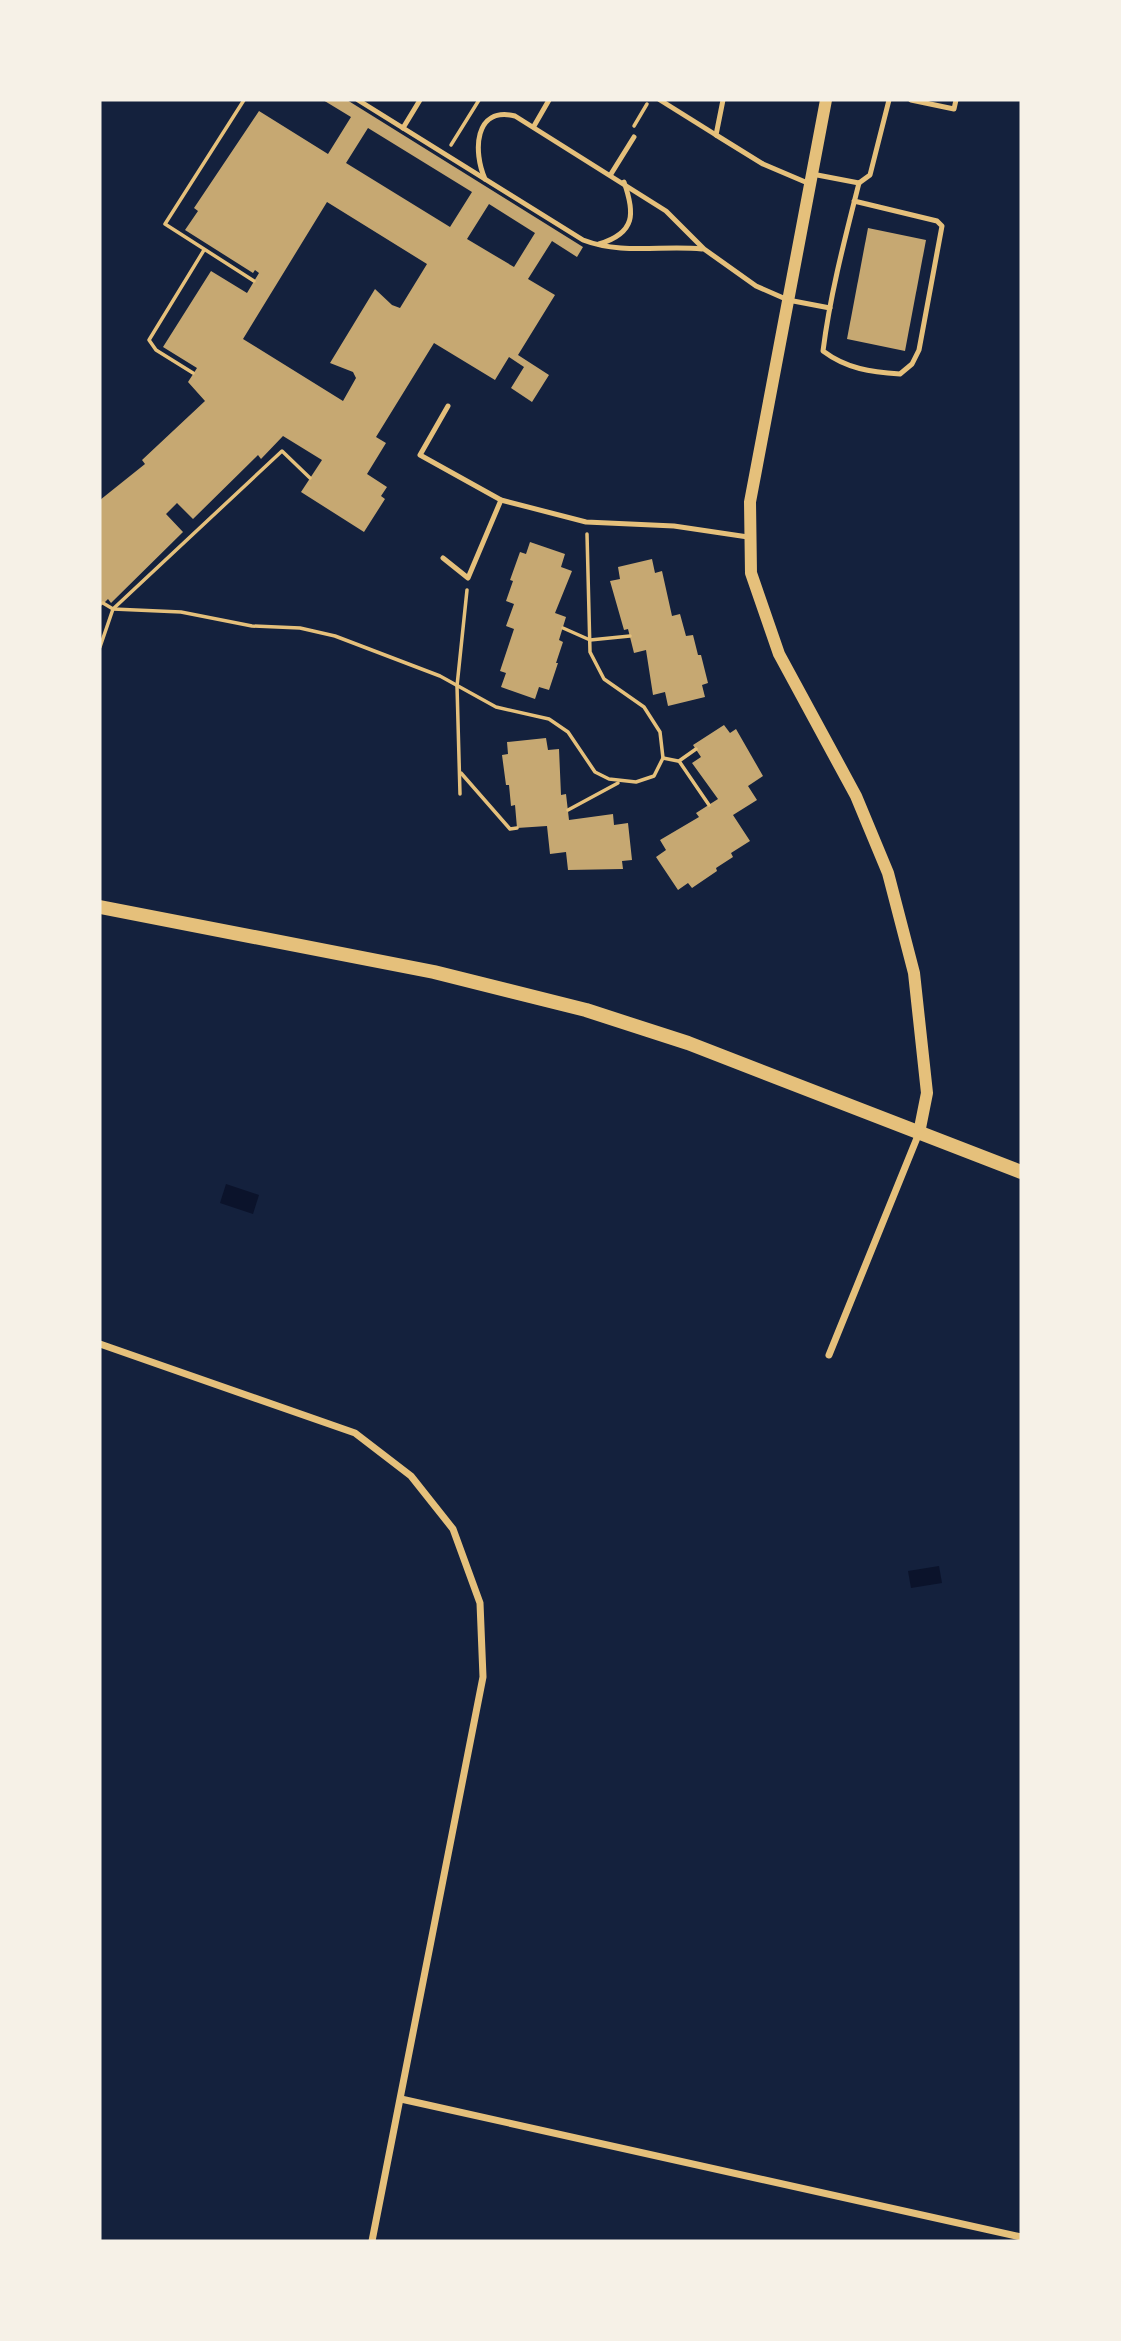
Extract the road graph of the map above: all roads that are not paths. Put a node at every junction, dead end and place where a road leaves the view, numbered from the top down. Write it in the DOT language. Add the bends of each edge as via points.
graph roads {
  1 [pos="358,100"];
  2 [pos="420,100"];
  3 [pos="549,100"];
  4 [pos="660,100"];
  5 [pos="723,100"];
  6 [pos="826,100"];
  7 [pos="888,100"];
  8 [pos="911,100"];
  9 [pos="956,100"];
  10 [pos="534,126"];
  11 [pos="403,128"];
  12 [pos="716,135"];
  13 [pos="632,136"];
  14 [pos="611,174"];
  15 [pos="485,179"];
  16 [pos="811,179"];
  17 [pos="624,182"];
  18 [pos="859,183"];
  19 [pos="855,201"];
  20 [pos="596,245"];
  21 [pos="704,249"];
  22 [pos="788,300"];
  23 [pos="830,308"];
  24 [pos="448,406"];
  25 [pos="501,500"];
  26 [pos="748,537"];
  27 [pos="443,558"];
  28 [pos="100,907"];
  29 [pos="919,1133"];
  30 [pos="1021,1172"];
  31 [pos="100,1345"];
  32 [pos="829,1355"];
  33 [pos="401,2099"];
  34 [pos="1021,2237"];
  35 [pos="372,2241"];
  1 -- 11 [label="lane"];
  2 -- 11 [label="lane"];
  3 -- 10 [label="lane"];
  4 -- 12 [label="lane"];
  5 -- 12 [label="lane"];
  6 -- 16 [label="street"];
  7 -- 18 [label="lane" via="874,167"];
  8 -- 9 [label="lane" via="954,108"];
  10 -- 14 [label="lane"];
  10 -- 15 [label="lane" via="506,114 488,122 476,148"];
  11 -- 15 [label="lane"];
  12 -- 16 [label="lane" via="762,164"];
  13 -- 14 [label="lane"];
  14 -- 17 [label="lane"];
  15 -- 20 [label="lane"];
  16 -- 18 [label="lane"];
  16 -- 22 [label="street"];
  17 -- 20 [label="lane" via="631,203 627,227"];
  17 -- 21 [label="lane" via="666,211"];
  18 -- 19 [label="lane"];
  19 -- 23 [label="lane"];
  19 -- 23 [label="lane" via="942,226 919,350 912,364 900,374 839,363 823,351"];
  20 -- 21 [label="lane"];
  21 -- 22 [label="lane" via="756,286"];
  22 -- 23 [label="lane"];
  22 -- 26 [label="street" via="750,502"];
  24 -- 25 [label="lane" via="420,455"];
  25 -- 26 [label="lane" via="586,522 674,526"];
  25 -- 27 [label="lane" via="468,578"];
  26 -- 29 [label="street" via="751,573 768,630 871,826 888,873 914,973 927,1093"];
  28 -- 29 [label="main road" via="504,987 688,1043"];
  29 -- 30 [label="main road"];
  29 -- 32 [label="street"];
  31 -- 33 [label="street" via="355,1433 411,1476 453,1529 480,1603 483,1676"];
  33 -- 34 [label="street"];
  33 -- 35 [label="street"];
}
